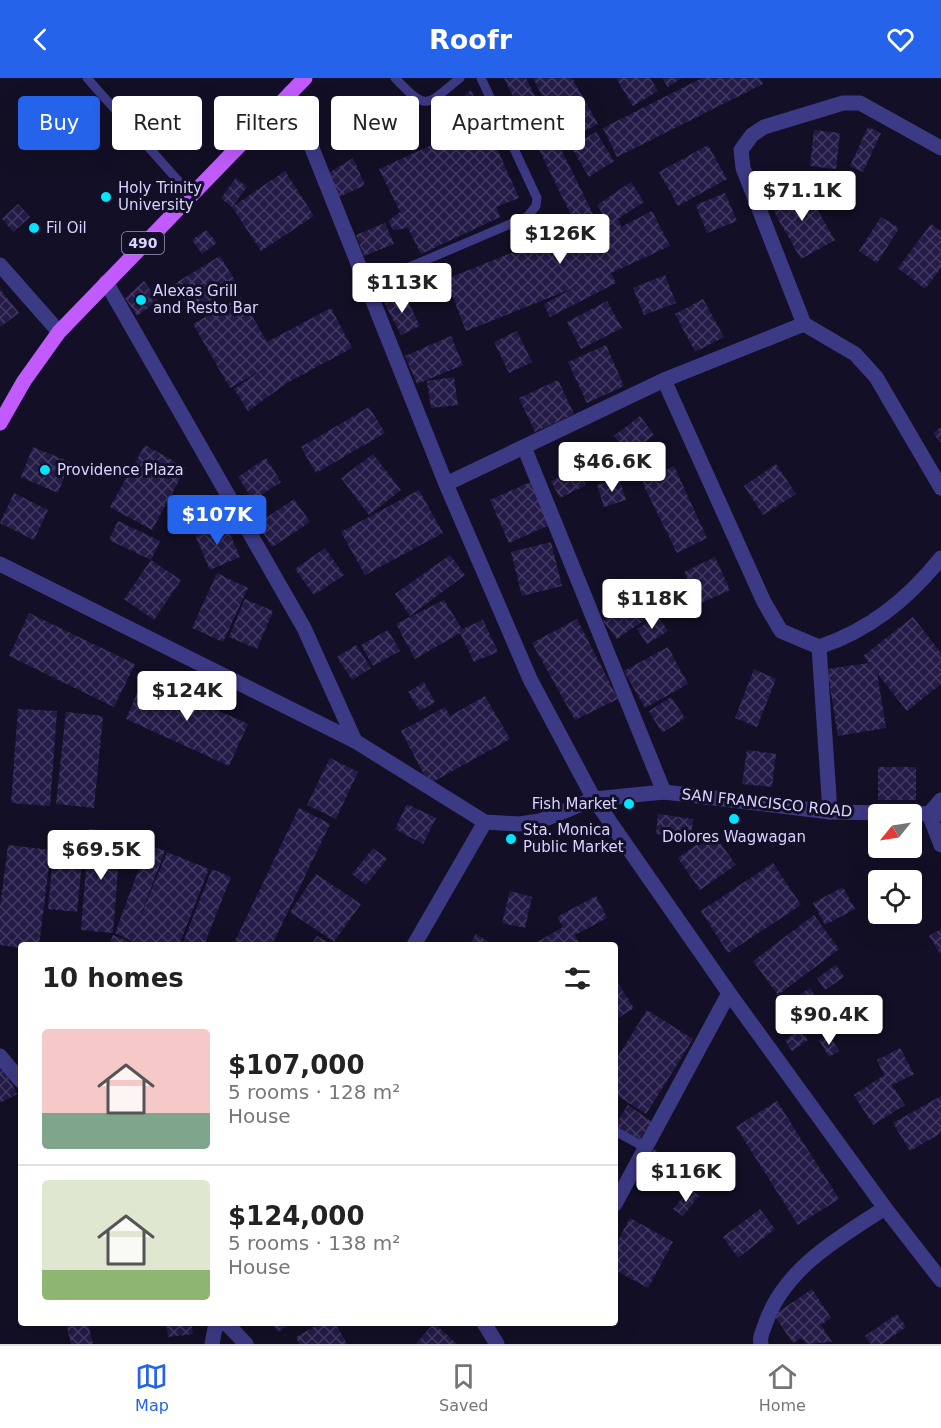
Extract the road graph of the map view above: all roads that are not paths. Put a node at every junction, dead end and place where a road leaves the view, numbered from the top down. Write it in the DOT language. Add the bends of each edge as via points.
graph roads {
  1 [pos="87,78"];
  2 [pos="305,78"];
  3 [pos="395,78"];
  4 [pos="460,78"];
  5 [pos="481,78"];
  6 [pos="290,93"];
  7 [pos="941,148"];
  8 [pos="190,194"];
  9 [pos="0,265"];
  10 [pos="106,282"];
  11 [pos="367,285"];
  12 [pos="804,324"];
  13 [pos="59,332"];
  14 [pos="664,380"];
  15 [pos="0,423"];
  16 [pos="524,447"];
  17 [pos="446,484"];
  18 [pos="941,488"];
  19 [pos="941,558"];
  20 [pos="0,564"];
  21 [pos="819,647"];
  22 [pos="355,741"];
  23 [pos="664,792"];
  24 [pos="594,800"];
  25 [pos="941,800"];
  26 [pos="830,812"];
  27 [pos="935,814"];
  28 [pos="485,822"];
  29 [pos="941,845"];
  30 [pos="416,942"];
  31 [pos="729,993"];
  32 [pos="0,1056"];
  33 [pos="18,1077"];
  34 [pos="618,1133"];
  35 [pos="646,1148"];
  36 [pos="618,1199"];
  37 [pos="885,1208"];
  38 [pos="941,1280"];
  39 [pos="215,1326"];
  40 [pos="229,1326"];
  41 [pos="486,1326"];
  42 [pos="212,1344"];
  43 [pos="246,1344"];
  44 [pos="497,1344"];
  45 [pos="761,1344"];
  1 -- 8 [label="lane"];
  2 -- 6 [label="main road, 490"];
  3 -- 4 [label="lane" via="418,102 424,103"];
  5 -- 11 [label="lane" via="537,198 536,206 527,217"];
  6 -- 8 [label="main road, 490"];
  6 -- 11 [label="street"];
  7 -- 12 [label="street" via="860,103 843,103 764,127 745,142 741,150 744,168"];
  8 -- 10 [label="main road, 490"];
  9 -- 13 [label="street"];
  10 -- 13 [label="main road, 490"];
  10 -- 22 [label="street" via="304,628"];
  11 -- 17 [label="street"];
  12 -- 14 [label="street"];
  12 -- 18 [label="street" via="855,354 876,377"];
  13 -- 15 [label="main road, 490"];
  14 -- 16 [label="street"];
  14 -- 21 [label="street" via="772,619 781,631"];
  16 -- 17 [label="street"];
  16 -- 23 [label="street"];
  17 -- 24 [label="street" via="530,679"];
  19 -- 21 [label="street" via="922,581 866,628"];
  20 -- 22 [label="street"];
  21 -- 26 [label="street"];
  22 -- 28 [label="street"];
  23 -- 24 [label="street, SAN FRANCISCO ROAD"];
  23 -- 26 [label="street, SAN FRANCISCO ROAD"];
  24 -- 28 [label="street, SAN FRANCISCO ROAD" via="540,821"];
  24 -- 31 [label="street"];
  25 -- 27 [label="street"];
  26 -- 27 [label="street, SAN FRANCISCO ROAD"];
  27 -- 29 [label="street"];
  28 -- 30 [label="street"];
  31 -- 35 [label="street"];
  31 -- 37 [label="street"];
  32 -- 33 [label="street"];
  34 -- 35 [label="lane"];
  35 -- 36 [label="street"];
  37 -- 38 [label="street"];
  37 -- 45 [label="street" via="828,1245 792,1279 771,1306"];
  39 -- 42 [label="street"];
  40 -- 43 [label="street"];
  41 -- 44 [label="street"];
}
